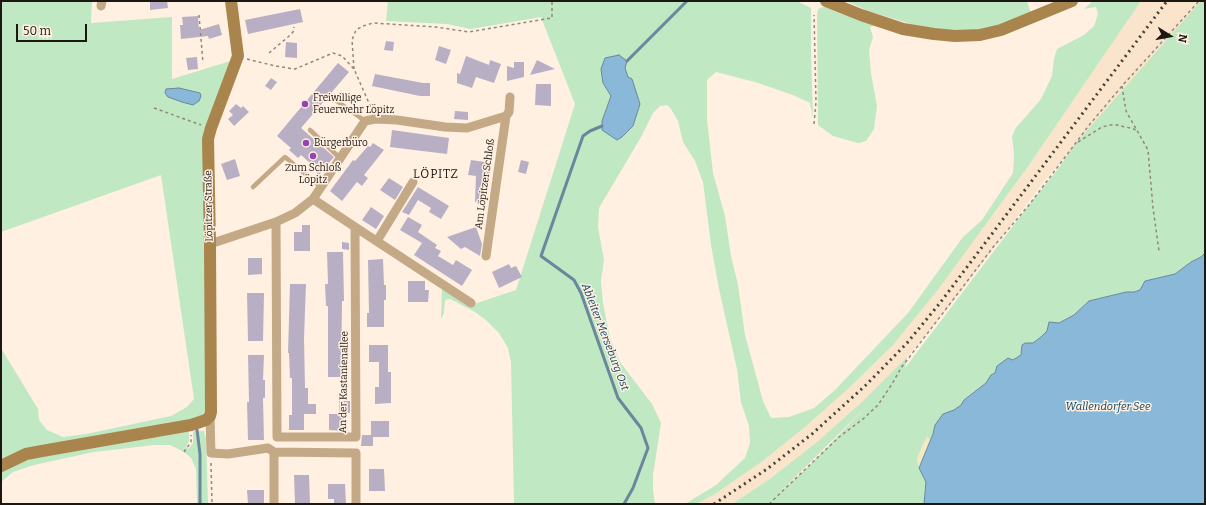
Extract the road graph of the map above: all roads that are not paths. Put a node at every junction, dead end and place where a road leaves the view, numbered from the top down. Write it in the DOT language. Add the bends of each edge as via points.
graph roads {
  1 [pos="231,1"];
  2 [pos="826,1"];
  3 [pos="1072,1"];
  4 [pos="510,97"];
  5 [pos="334,99"];
  6 [pos="506,116"];
  7 [pos="365,121"];
  8 [pos="310,130"];
  9 [pos="341,159"];
  10 [pos="413,182"];
  11 [pos="253,187"];
  12 [pos="321,187"];
  13 [pos="313,199"];
  14 [pos="276,222"];
  15 [pos="355,227"];
  16 [pos="377,241"];
  17 [pos="210,244"];
  18 [pos="486,256"];
  19 [pos="472,302"];
  20 [pos="210,416"];
  21 [pos="280,437"];
  22 [pos="356,437"];
  23 [pos="277,452"];
  24 [pos="356,453"];
  25 [pos="1,466"];
  26 [pos="274,504"];
  27 [pos="356,504"];
  1 -- 17 [label="street, Löpitzer Straße" via="238,56 208,139"];
  2 -- 3 [label="street" via="903,29 955,36 980,35 1001,30"];
  4 -- 6 [label="street, Am Löpitzer Schloß" via="509,112"];
  5 -- 7 [label="lane"];
  6 -- 7 [label="street" via="467,128 445,128 397,120"];
  6 -- 18 [label="street, Am Löpitzer Schloß"];
  7 -- 9 [label="street"];
  8 -- 9 [label="lane"];
  9 -- 12 [label="street"];
  10 -- 16 [label="street"];
  11 -- 12 [label="lane" via="285,156"];
  12 -- 13 [label="street"];
  13 -- 14 [label="street" via="295,213"];
  13 -- 15 [label="street"];
  14 -- 17 [label="street"];
  14 -- 21 [label="street" via="277,437"];
  15 -- 16 [label="street"];
  15 -- 22 [label="street, An der Kastanienallee"];
  16 -- 19 [label="street"];
  17 -- 20 [label="street, Löpitzer Straße"];
  20 -- 23 [label="street, Löpitzer Straße" via="211,453 228,454 268,448"];
  20 -- 25 [label="street" via="191,425 26,454"];
  21 -- 22 [label="street, An der Kastanienallee"];
  21 -- 23 [label="street"];
  22 -- 24 [label="street"];
  23 -- 24 [label="street"];
  23 -- 26 [label="street"];
  24 -- 27 [label="street"];
}
